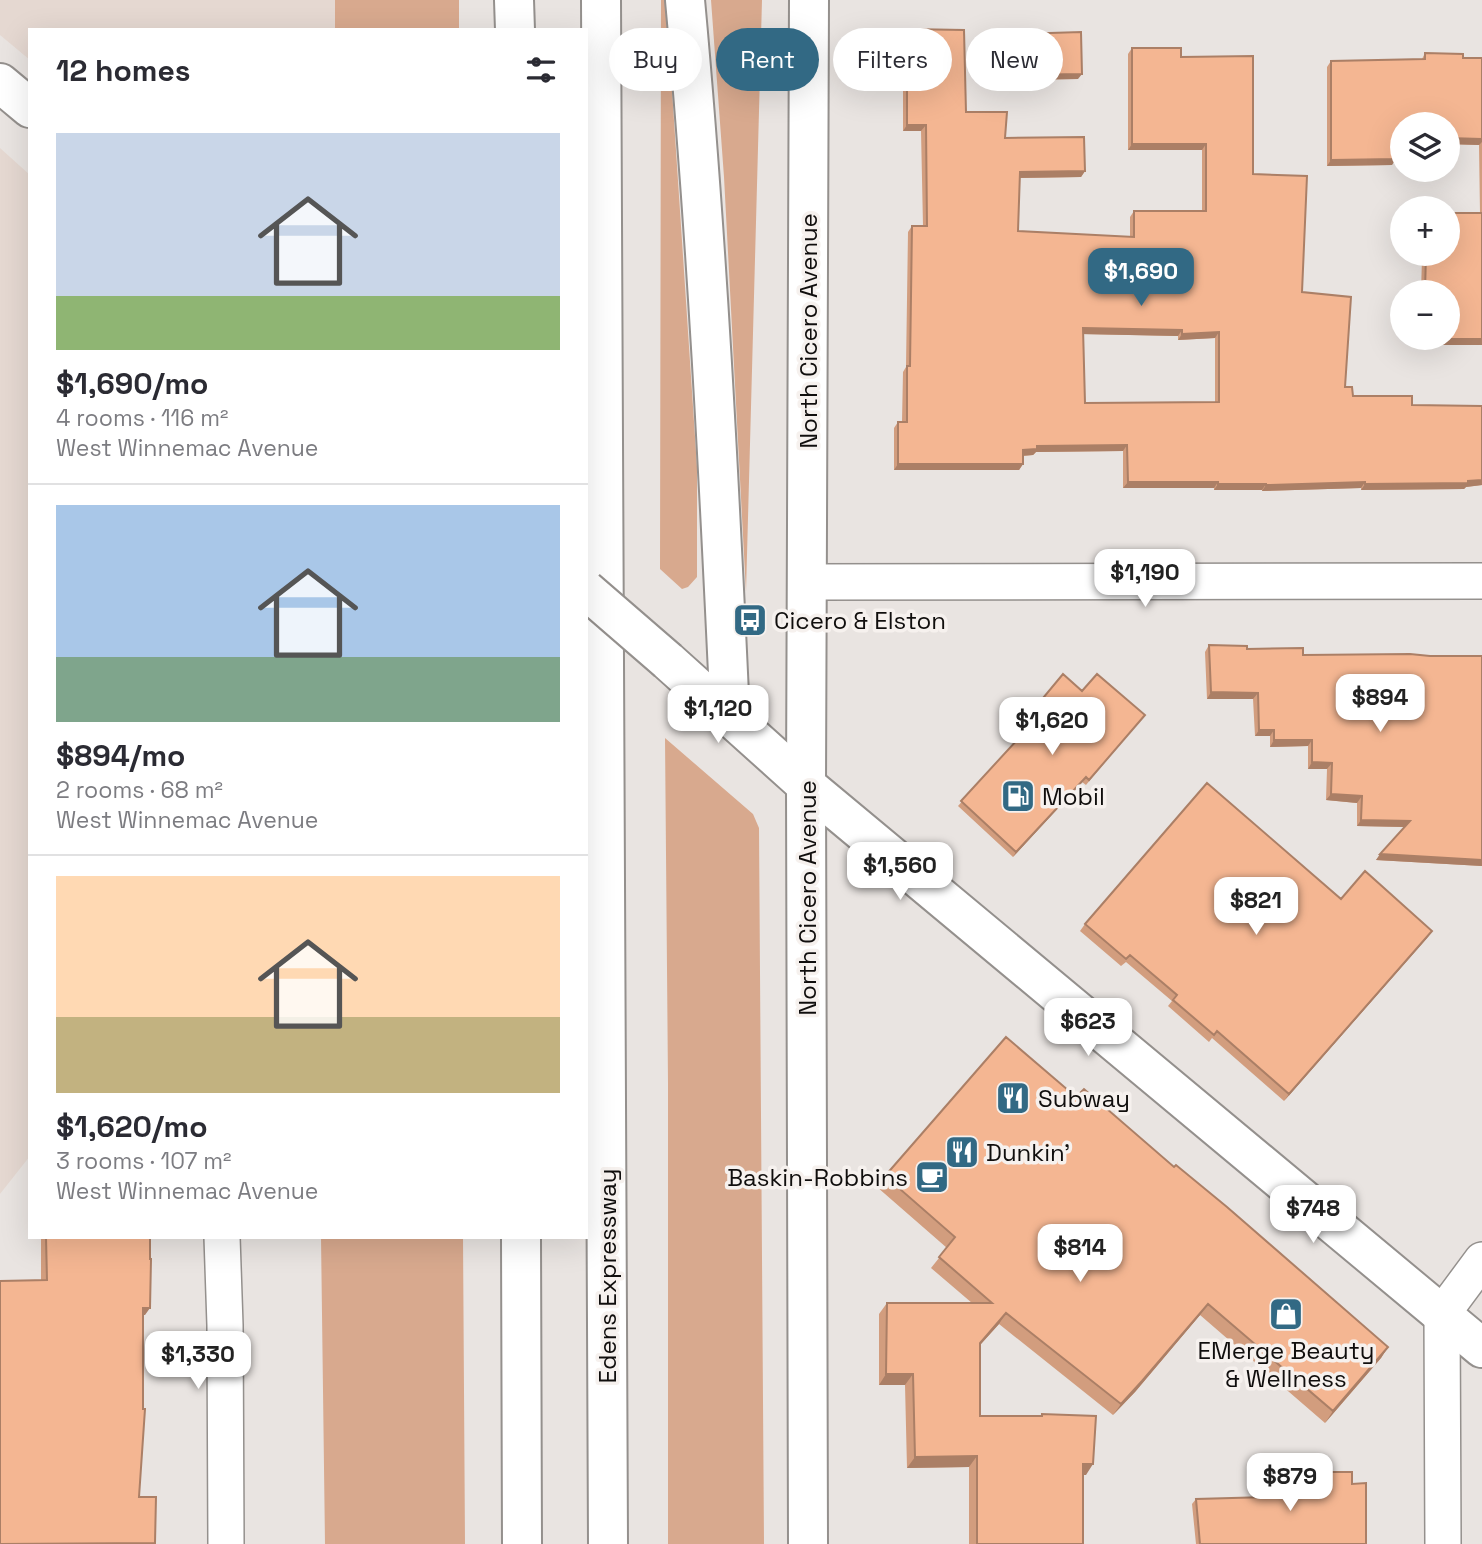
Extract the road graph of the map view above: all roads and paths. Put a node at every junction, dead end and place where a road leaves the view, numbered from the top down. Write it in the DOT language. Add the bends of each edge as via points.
graph roads {
  1 [pos="514,0"];
  2 [pos="601,0"];
  3 [pos="685,0"];
  4 [pos="809,0"];
  5 [pos="515,28"];
  6 [pos="0,83"];
  7 [pos="28,106"];
  8 [pos="1482,581"];
  9 [pos="807,582"];
  10 [pos="588,592"];
  11 [pos="730,716"];
  12 [pos="806,785"];
  13 [pos="222,1239"];
  14 [pos="521,1239"];
  15 [pos="1482,1259"];
  16 [pos="1442,1314"];
  17 [pos="1482,1349"];
  18 [pos="226,1544"];
  19 [pos="522,1544"];
  20 [pos="608,1544"];
  21 [pos="808,1544"];
  22 [pos="1443,1544"];
  1 -- 5 [label="main road"];
  2 -- 20 [label="main road, Edens Expressway"];
  3 -- 11 [label="main road" via="719,475"];
  4 -- 9 [label="main road, North Cicero Avenue"];
  6 -- 7 [label="main road"];
  8 -- 9 [label="street"];
  9 -- 12 [label="main road, North Cicero Avenue"];
  10 -- 11 [label="main road, bridge"];
  11 -- 12 [label="main road"];
  12 -- 16 [label="main road"];
  12 -- 21 [label="main road, North Cicero Avenue"];
  13 -- 18 [label="street"];
  14 -- 19 [label="main road"];
  15 -- 16 [label="street"];
  16 -- 17 [label="main road"];
  16 -- 22 [label="street"];
}
